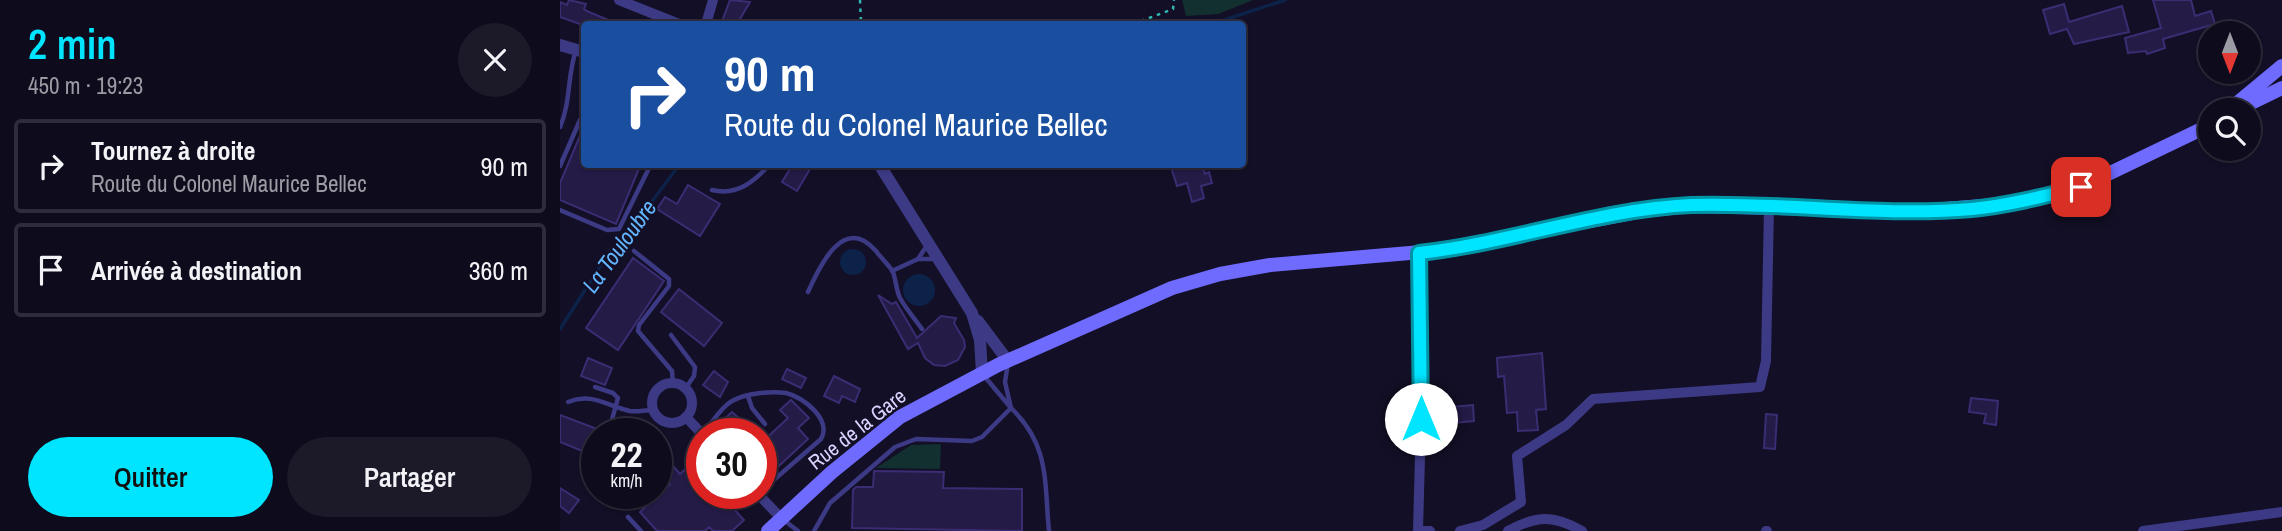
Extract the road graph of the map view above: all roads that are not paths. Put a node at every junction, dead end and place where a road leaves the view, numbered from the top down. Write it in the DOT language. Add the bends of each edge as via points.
graph roads {
  1 [pos="619,0"];
  2 [pos="713,0"];
  3 [pos="672,21"];
  4 [pos="705,21"];
  5 [pos="560,45"];
  6 [pos="580,51"];
  7 [pos="2282,66"];
  8 [pos="2282,88"];
  9 [pos="2243,98"];
  10 [pos="2261,98"];
  11 [pos="581,119"];
  12 [pos="560,127"];
  13 [pos="2198,131"];
  14 [pos="560,166"];
  15 [pos="649,168"];
  16 [pos="765,168"];
  17 [pos="881,168"];
  18 [pos="712,190"];
  19 [pos="1769,206"];
  20 [pos="560,210"];
  21 [pos="928,243"];
  22 [pos="634,251"];
  23 [pos="1419,253"];
  24 [pos="918,259"];
  25 [pos="939,260"];
  26 [pos="892,271"];
  27 [pos="808,292"];
  28 [pos="972,313"];
  29 [pos="922,329"];
  30 [pos="671,335"];
  31 [pos="1006,362"];
  32 [pos="982,373"];
  33 [pos="673,384"];
  34 [pos="595,387"];
  35 [pos="685,389"];
  36 [pos="748,396"];
  37 [pos="568,402"];
  38 [pos="616,406"];
  39 [pos="1011,408"];
  40 [pos="653,410"];
  41 [pos="686,417"];
  42 [pos="612,418"];
  43 [pos="716,418"];
  44 [pos="760,418"];
  45 [pos="777,477"];
  46 [pos="773,509"];
  47 [pos="2282,512"];
  48 [pos="628,517"];
  49 [pos="781,519"];
  50 [pos="641,531"];
  51 [pos="768,531"];
  52 [pos="798,531"];
  53 [pos="814,531"];
  54 [pos="1049,531"];
  55 [pos="1418,531"];
  56 [pos="1430,531"];
  57 [pos="1460,531"];
  58 [pos="1508,531"];
  59 [pos="1582,531"];
  60 [pos="2143,531"];
  1 -- 3 [label="street"];
  2 -- 4 [label="street"];
  5 -- 6 [label="street"];
  6 -- 12 [label="lane" via="569,76 568,108"];
  7 -- 9 [label="main road"];
  8 -- 10 [label="main road"];
  11 -- 14 [label="lane"];
  13 -- 19 [label="main road, Rue de la Gare" via="2081,187 2020,203 1920,211"];
  15 -- 20 [label="lane" via="619,229 607,230"];
  16 -- 18 [label="lane" via="731,193"];
  17 -- 21 [label="street"];
  19 -- 23 [label="main road, Rue de la Gare" via="1689,205 1642,211"];
  19 -- 57 [label="street" via="1766,361 1760,387 1593,399 1566,425 1517,456 1521,502 1483,525"];
  21 -- 24 [label="lane"];
  21 -- 25 [label="street"];
  22 -- 33 [label="lane" via="669,279 669,286 638,331 671,371"];
  23 -- 31 [label="main road, Rue de la Gare" via="1270,265 1220,274 1172,288"];
  23 -- 55 [label="street"];
  24 -- 25 [label="lane"];
  24 -- 26 [label="lane"];
  25 -- 28 [label="street"];
  26 -- 27 [label="lane" via="867,241 851,237 830,253"];
  26 -- 29 [label="lane" via="900,298"];
  28 -- 31 [label="street"];
  28 -- 32 [label="street"];
  30 -- 35 [label="lane" via="695,367"];
  31 -- 32 [label="main road, Rue de la Gare"];
  31 -- 39 [label="lane"];
  32 -- 39 [label="lane"];
  32 -- 49 [label="main road, Rue de la Gare" via="900,417"];
  33 -- 35 [label="street"];
  33 -- 40 [label="street" via="656,391"];
  34 -- 38 [label="lane" via="616,395"];
  35 -- 41 [label="street" via="691,406"];
  36 -- 43 [label="lane" via="731,401"];
  36 -- 44 [label="lane"];
  36 -- 45 [label="lane" via="792,395 820,417 825,428 821,439"];
  37 -- 38 [label="lane" via="596,398"];
  38 -- 40 [label="lane"];
  38 -- 42 [label="lane"];
  39 -- 53 [label="lane" via="972,441 916,439 895,447 830,503"];
  39 -- 54 [label="lane" via="1039,445"];
  40 -- 41 [label="street" via="667,422"];
  46 -- 49 [label="street"];
  47 -- 60 [label="street"];
  48 -- 50 [label="lane"];
  49 -- 51 [label="main road, Rue de la Gare"];
  49 -- 52 [label="lane"];
  55 -- 56 [label="street"];
  58 -- 59 [label="street" via="1528,520 1560,519"];
}
